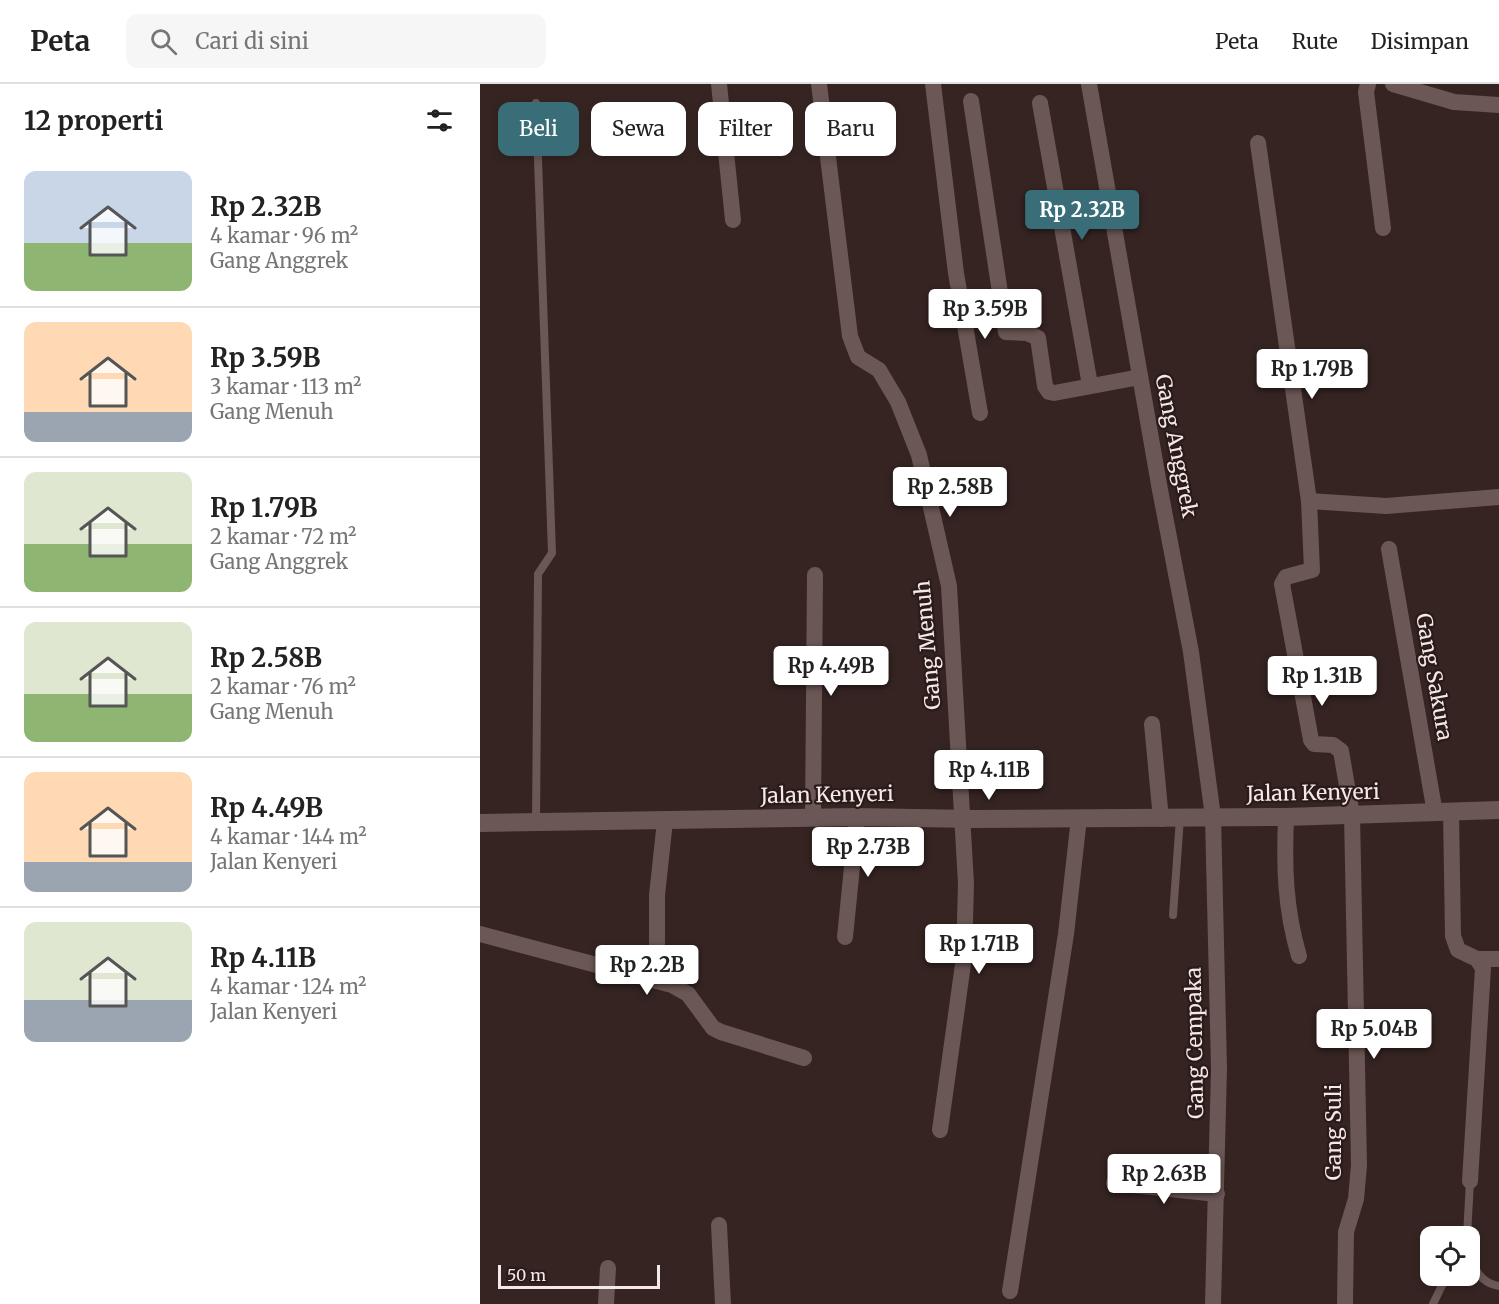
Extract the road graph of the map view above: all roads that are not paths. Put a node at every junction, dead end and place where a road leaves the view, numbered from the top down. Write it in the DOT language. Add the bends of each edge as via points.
graph roads {
  1 [pos="719,84"];
  2 [pos="819,84"];
  3 [pos="933,84"];
  4 [pos="1089,84"];
  5 [pos="1368,84"];
  6 [pos="1393,84"];
  7 [pos="971,100"];
  8 [pos="1040,103"];
  9 [pos="1499,105"];
  10 [pos="1258,143"];
  11 [pos="538,156"];
  12 [pos="733,220"];
  13 [pos="1383,228"];
  14 [pos="1140,377"];
  15 [pos="1090,385"];
  16 [pos="980,413"];
  17 [pos="1499,497"];
  18 [pos="1309,501"];
  19 [pos="1389,549"];
  20 [pos="815,575"];
  21 [pos="1152,724"];
  22 [pos="1499,810"];
  23 [pos="1443,812"];
  24 [pos="1352,815"];
  25 [pos="813,817"];
  26 [pos="857,817"];
  27 [pos="1213,817"];
  28 [pos="1287,817"];
  29 [pos="1079,818"];
  30 [pos="1180,818"];
  31 [pos="962,819"];
  32 [pos="1161,819"];
  33 [pos="666,820"];
  34 [pos="480,823"];
  35 [pos="536,823"];
  36 [pos="1173,915"];
  37 [pos="480,934"];
  38 [pos="845,937"];
  39 [pos="1299,956"];
  40 [pos="1478,959"];
  41 [pos="1499,959"];
  42 [pos="657,981"];
  43 [pos="804,1058"];
  44 [pos="940,1130"];
  45 [pos="1470,1181"];
  46 [pos="1114,1183"];
  47 [pos="1217,1194"];
  48 [pos="719,1225"];
  49 [pos="1468,1226"];
  50 [pos="608,1268"];
  51 [pos="1480,1276"];
  52 [pos="1442,1286"];
  53 [pos="1499,1286"];
  54 [pos="1010,1291"];
  55 [pos="606,1304"];
  56 [pos="723,1304"];
  57 [pos="1213,1304"];
  58 [pos="1345,1304"];
  59 [pos="1433,1304"];
  1 -- 12 [label="street"];
  2 -- 31 [label="street, Gang Menuh" via="850,336 858,357 879,370 898,402 919,455 949,586"];
  3 -- 16 [label="street" via="956,273"];
  4 -- 14 [label="street, Gang Anggrek"];
  5 -- 13 [label="street"];
  6 -- 9 [label="street" via="1454,102"];
  7 -- 15 [label="street" via="1003,327 1010,334 1027,333 1038,338 1049,392"];
  8 -- 15 [label="street"];
  10 -- 18 [label="street"];
  11 -- 35 [label="lane" via="552,553 538,574"];
  14 -- 15 [label="street"];
  14 -- 27 [label="street, Gang Anggrek" via="1191,652"];
  17 -- 18 [label="street" via="1386,507"];
  18 -- 24 [label="street, Gang Suli" via="1312,570 1286,577 1282,584 1311,740 1341,751"];
  19 -- 23 [label="street, Gang Sakura"];
  20 -- 25 [label="street"];
  21 -- 32 [label="street"];
  22 -- 23 [label="street, Jalan Kenyeri"];
  23 -- 24 [label="street, Jalan Kenyeri"];
  23 -- 40 [label="street, Gang Sakura" via="1453,936 1458,950"];
  24 -- 28 [label="street, Jalan Kenyeri"];
  24 -- 58 [label="street, Gang Suli" via="1359,1165 1356,1199 1346,1232"];
  25 -- 26 [label="street, Jalan Kenyeri"];
  25 -- 33 [label="street, Jalan Kenyeri"];
  26 -- 31 [label="street, Jalan Kenyeri"];
  26 -- 38 [label="street"];
  27 -- 28 [label="street, Jalan Kenyeri"];
  27 -- 30 [label="street, Jalan Kenyeri"];
  27 -- 47 [label="street, Gang Cempaka" via="1219,1068"];
  28 -- 39 [label="street" via="1285,889"];
  29 -- 31 [label="street, Jalan Kenyeri"];
  29 -- 32 [label="street, Jalan Kenyeri"];
  29 -- 54 [label="street" via="1066,934"];
  30 -- 32 [label="street, Jalan Kenyeri"];
  30 -- 36 [label="lane"];
  31 -- 44 [label="street, Gang Menuh" via="966,884 964,957"];
  33 -- 35 [label="street, Jalan Kenyeri"];
  33 -- 42 [label="street" via="657,895"];
  34 -- 35 [label="street, Jalan Kenyeri"];
  37 -- 42 [label="street"];
  40 -- 41 [label="street"];
  40 -- 45 [label="street" via="1483,968"];
  42 -- 43 [label="street" via="688,994 713,1028"];
  45 -- 49 [label="lane"];
  46 -- 47 [label="street"];
  47 -- 57 [label="street, Gang Cempaka"];
  48 -- 56 [label="street"];
  50 -- 55 [label="street"];
  51 -- 53 [label="lane"];
  52 -- 59 [label="lane"];
}
